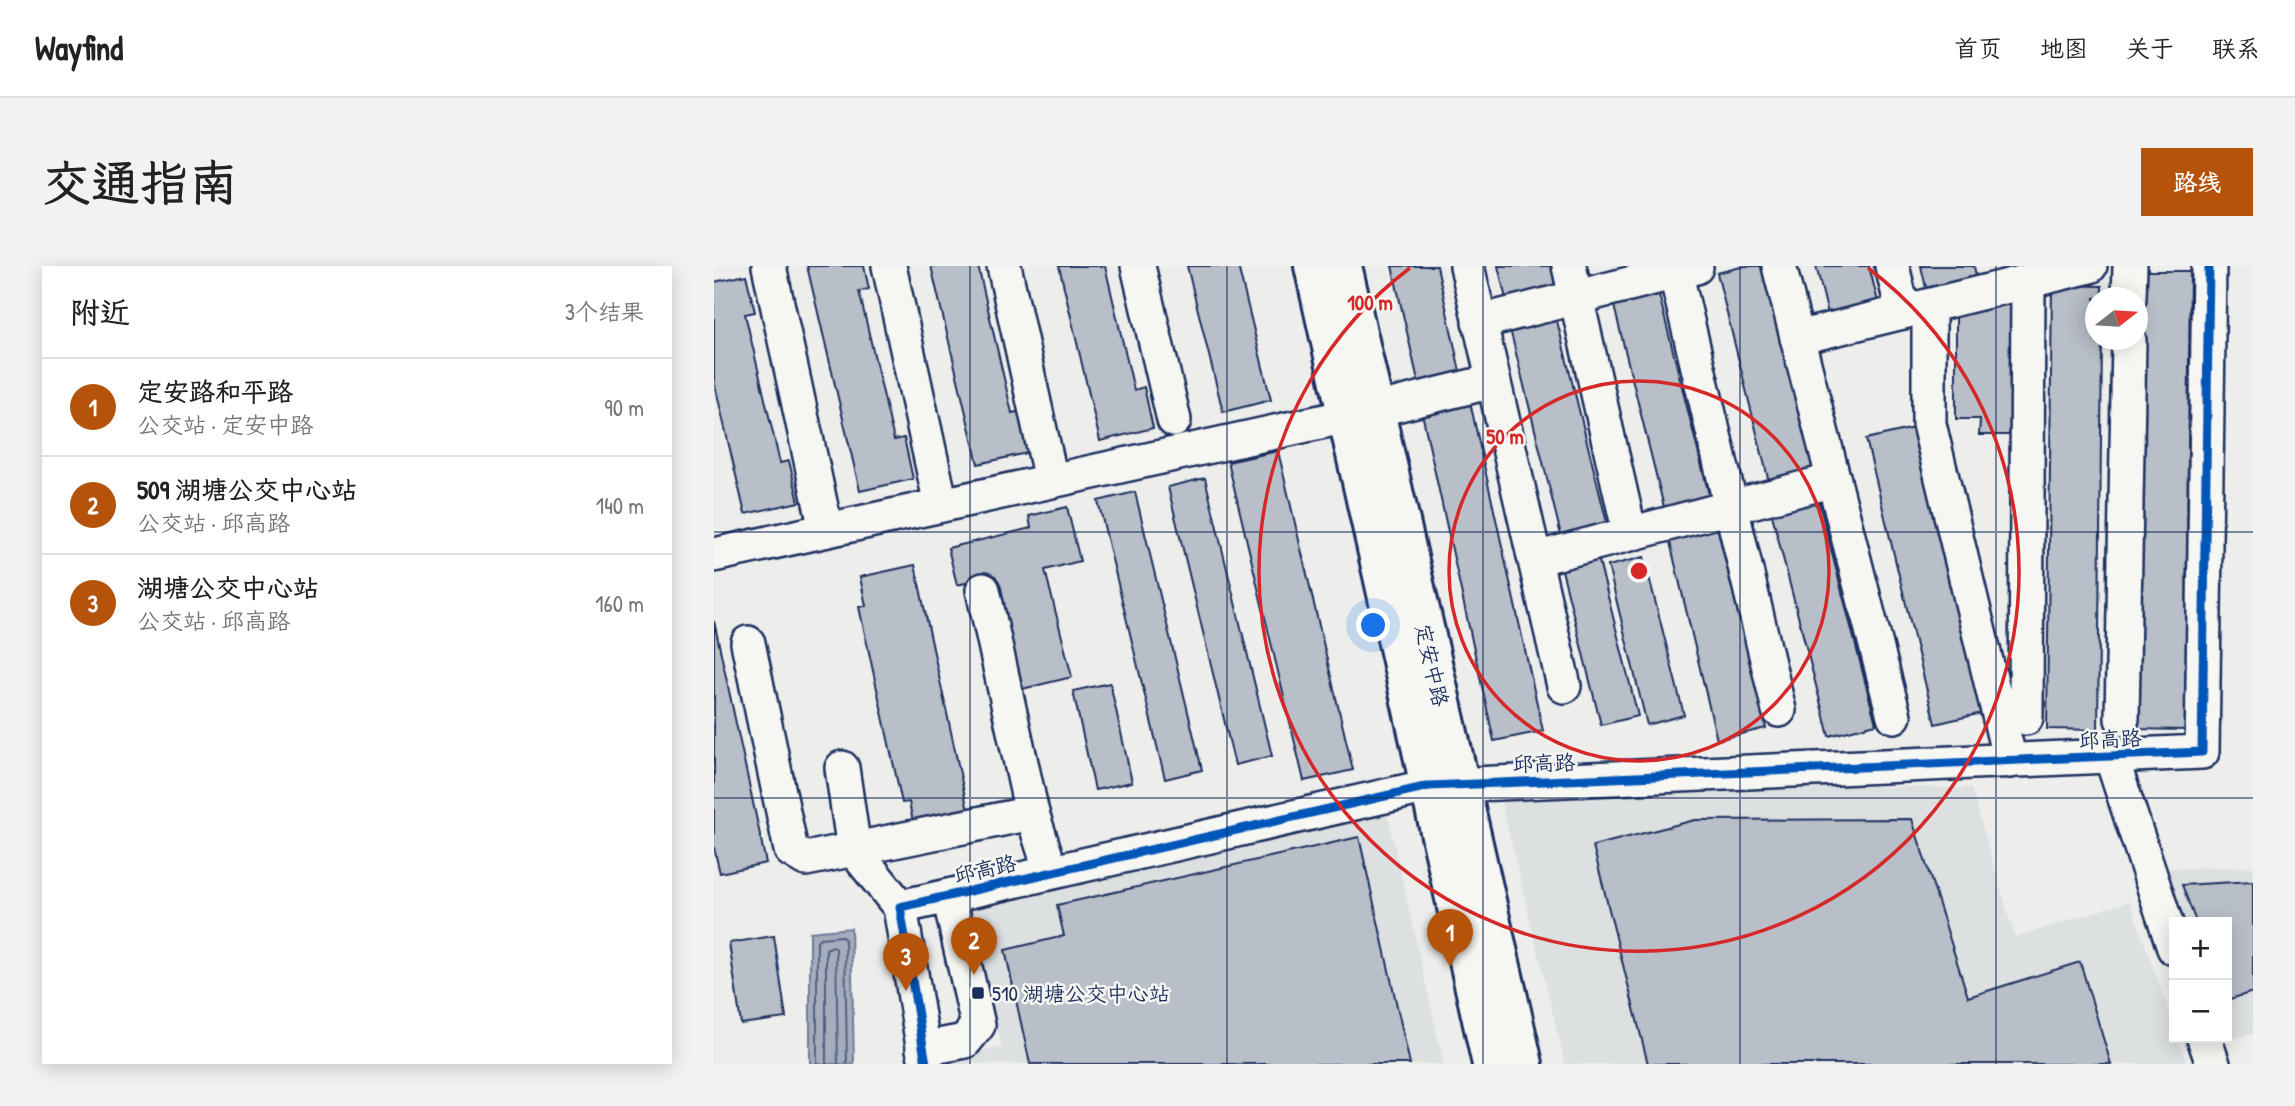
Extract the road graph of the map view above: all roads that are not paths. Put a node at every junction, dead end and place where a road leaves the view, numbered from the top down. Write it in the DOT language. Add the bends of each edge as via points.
graph roads {
  1 [pos="769,266"];
  2 [pos="889,266"];
  3 [pos="1004,266"];
  4 [pos="1138,266"];
  5 [pos="1314,266"];
  6 [pos="1342,266"];
  7 [pos="1466,266"];
  8 [pos="1779,266"];
  9 [pos="1892,266"];
  10 [pos="2090,266"];
  11 [pos="2130,266"];
  12 [pos="2209,266"];
  13 [pos="1683,268"];
  14 [pos="2009,278"];
  15 [pos="1572,281"];
  16 [pos="2129,287"];
  17 [pos="1916,309"];
  18 [pos="1479,322"];
  19 [pos="1797,338"];
  20 [pos="2129,350"];
  21 [pos="1493,381"];
  22 [pos="1361,413"];
  23 [pos="1174,420"];
  24 [pos="1051,480"];
  25 [pos="1834,480"];
  26 [pos="941,505"];
  27 [pos="1731,508"];
  28 [pos="826,530"];
  29 [pos="1630,534"];
  30 [pos="714,555"];
  31 [pos="1535,559"];
  32 [pos="983,590"];
  33 [pos="748,643"];
  34 [pos="1564,686"];
  35 [pos="1779,710"];
  36 [pos="1894,716"];
  37 [pos="2026,718"];
  38 [pos="2122,719"];
  39 [pos="2111,756"];
  40 [pos="2010,761"];
  41 [pos="842,768"];
  42 [pos="1444,785"];
  43 [pos="1032,813"];
  44 [pos="854,850"];
  45 [pos="1051,872"];
  46 [pos="949,895"];
  47 [pos="900,907"];
  48 [pos="2169,933"];
  49 [pos="2206,1043"];
  50 [pos="924,1056"];
  51 [pos="1492,1064"];
  52 [pos="1523,1064"];
  53 [pos="2213,1064"];
  1 -- 28 [label="street"];
  2 -- 26 [label="street"];
  3 -- 24 [label="street"];
  4 -- 23 [label="street"];
  5 -- 22 [label="main road, 定安中路"];
  6 -- 22 [label="main road, 定安中路"];
  7 -- 18 [label="street"];
  8 -- 19 [label="street"];
  9 -- 17 [label="street"];
  10 -- 14 [label="street"];
  11 -- 16 [label="street"];
  12 -- 39 [label="street, 邱高路" via="2202,752"];
  13 -- 15 [label="street"];
  13 -- 27 [label="street"];
  14 -- 17 [label="street"];
  14 -- 37 [label="street"];
  15 -- 18 [label="street"];
  15 -- 29 [label="street"];
  17 -- 19 [label="street"];
  17 -- 40 [label="street" via="1930,424"];
  18 -- 21 [label="street"];
  19 -- 25 [label="street"];
  20 -- 38 [label="street"];
  21 -- 22 [label="street"];
  21 -- 31 [label="street"];
  22 -- 24 [label="street"];
  22 -- 42 [label="main road, 定安中路"];
  24 -- 26 [label="street"];
  25 -- 27 [label="street"];
  25 -- 36 [label="street"];
  26 -- 28 [label="street"];
  27 -- 29 [label="street"];
  27 -- 35 [label="street"];
  28 -- 30 [label="street"];
  29 -- 31 [label="street"];
  31 -- 34 [label="street"];
  32 -- 43 [label="street"];
  33 -- 44 [label="street" via="791,850 806,859"];
  39 -- 40 [label="street, 邱高路"];
  39 -- 48 [label="street"];
  40 -- 42 [label="street, 邱高路"];
  41 -- 44 [label="street"];
  42 -- 45 [label="street, 邱高路"];
  42 -- 51 [label="main road, 定安中路"];
  42 -- 52 [label="main road, 定安中路"];
  43 -- 44 [label="street"];
  43 -- 45 [label="street"];
  44 -- 47 [label="street"];
  45 -- 46 [label="street, 邱高路"];
  46 -- 47 [label="street, 邱高路"];
  46 -- 50 [label="street" via="978,1025 965,1041"];
  47 -- 50 [label="street"];
  49 -- 53 [label="street"];
}
